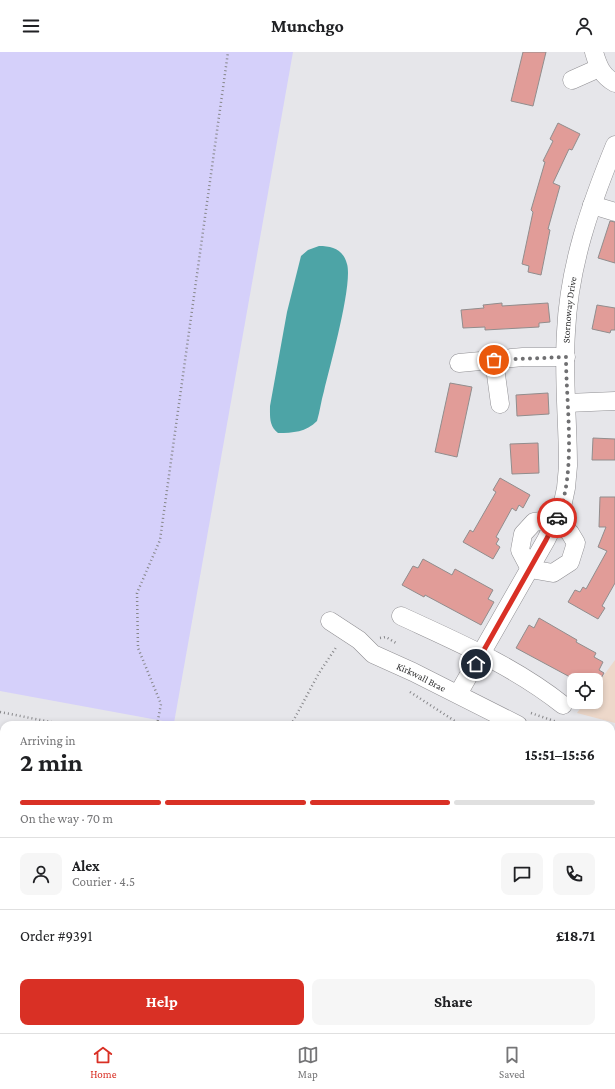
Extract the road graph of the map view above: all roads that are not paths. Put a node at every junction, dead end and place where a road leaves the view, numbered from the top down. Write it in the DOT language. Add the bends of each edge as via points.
graph roads {
  1 [pos="597,60"];
  2 [pos="572,80"];
  3 [pos="615,83"];
  4 [pos="615,145"];
  5 [pos="592,205"];
  6 [pos="615,212"];
  7 [pos="566,357"];
  8 [pos="494,360"];
  9 [pos="459,363"];
  10 [pos="615,401"];
  11 [pos="567,403"];
  12 [pos="500,404"];
  13 [pos="556,519"];
  14 [pos="530,569"];
  15 [pos="401,616"];
  16 [pos="330,621"];
  17 [pos="482,653"];
  18 [pos="458,694"];
  19 [pos="563,705"];
  20 [pos="510,721"];
  1 -- 2 [label="street"];
  1 -- 3 [label="street" via="607,79"];
  4 -- 5 [label="street, Stornoway Drive"];
  5 -- 6 [label="street"];
  5 -- 7 [label="street, Stornoway Drive" via="576,260 567,311"];
  7 -- 8 [label="street"];
  7 -- 11 [label="street, Stornoway Drive"];
  8 -- 9 [label="street"];
  8 -- 12 [label="street"];
  10 -- 11 [label="street"];
  11 -- 13 [label="street, Stornoway Drive" via="566,488 562,507"];
  13 -- 14 [label="street, Stornoway Drive"];
  13 -- 14 [label="street" via="576,543 570,562 553,573"];
  14 -- 17 [label="street, Stornoway Drive"];
  15 -- 17 [label="street"];
  16 -- 18 [label="street, Kirkwall Brae" via="359,640 373,654"];
  17 -- 18 [label="street, Stornoway Drive"];
  17 -- 19 [label="street" via="542,688"];
  18 -- 20 [label="street, Kirkwall Brae"];
}
